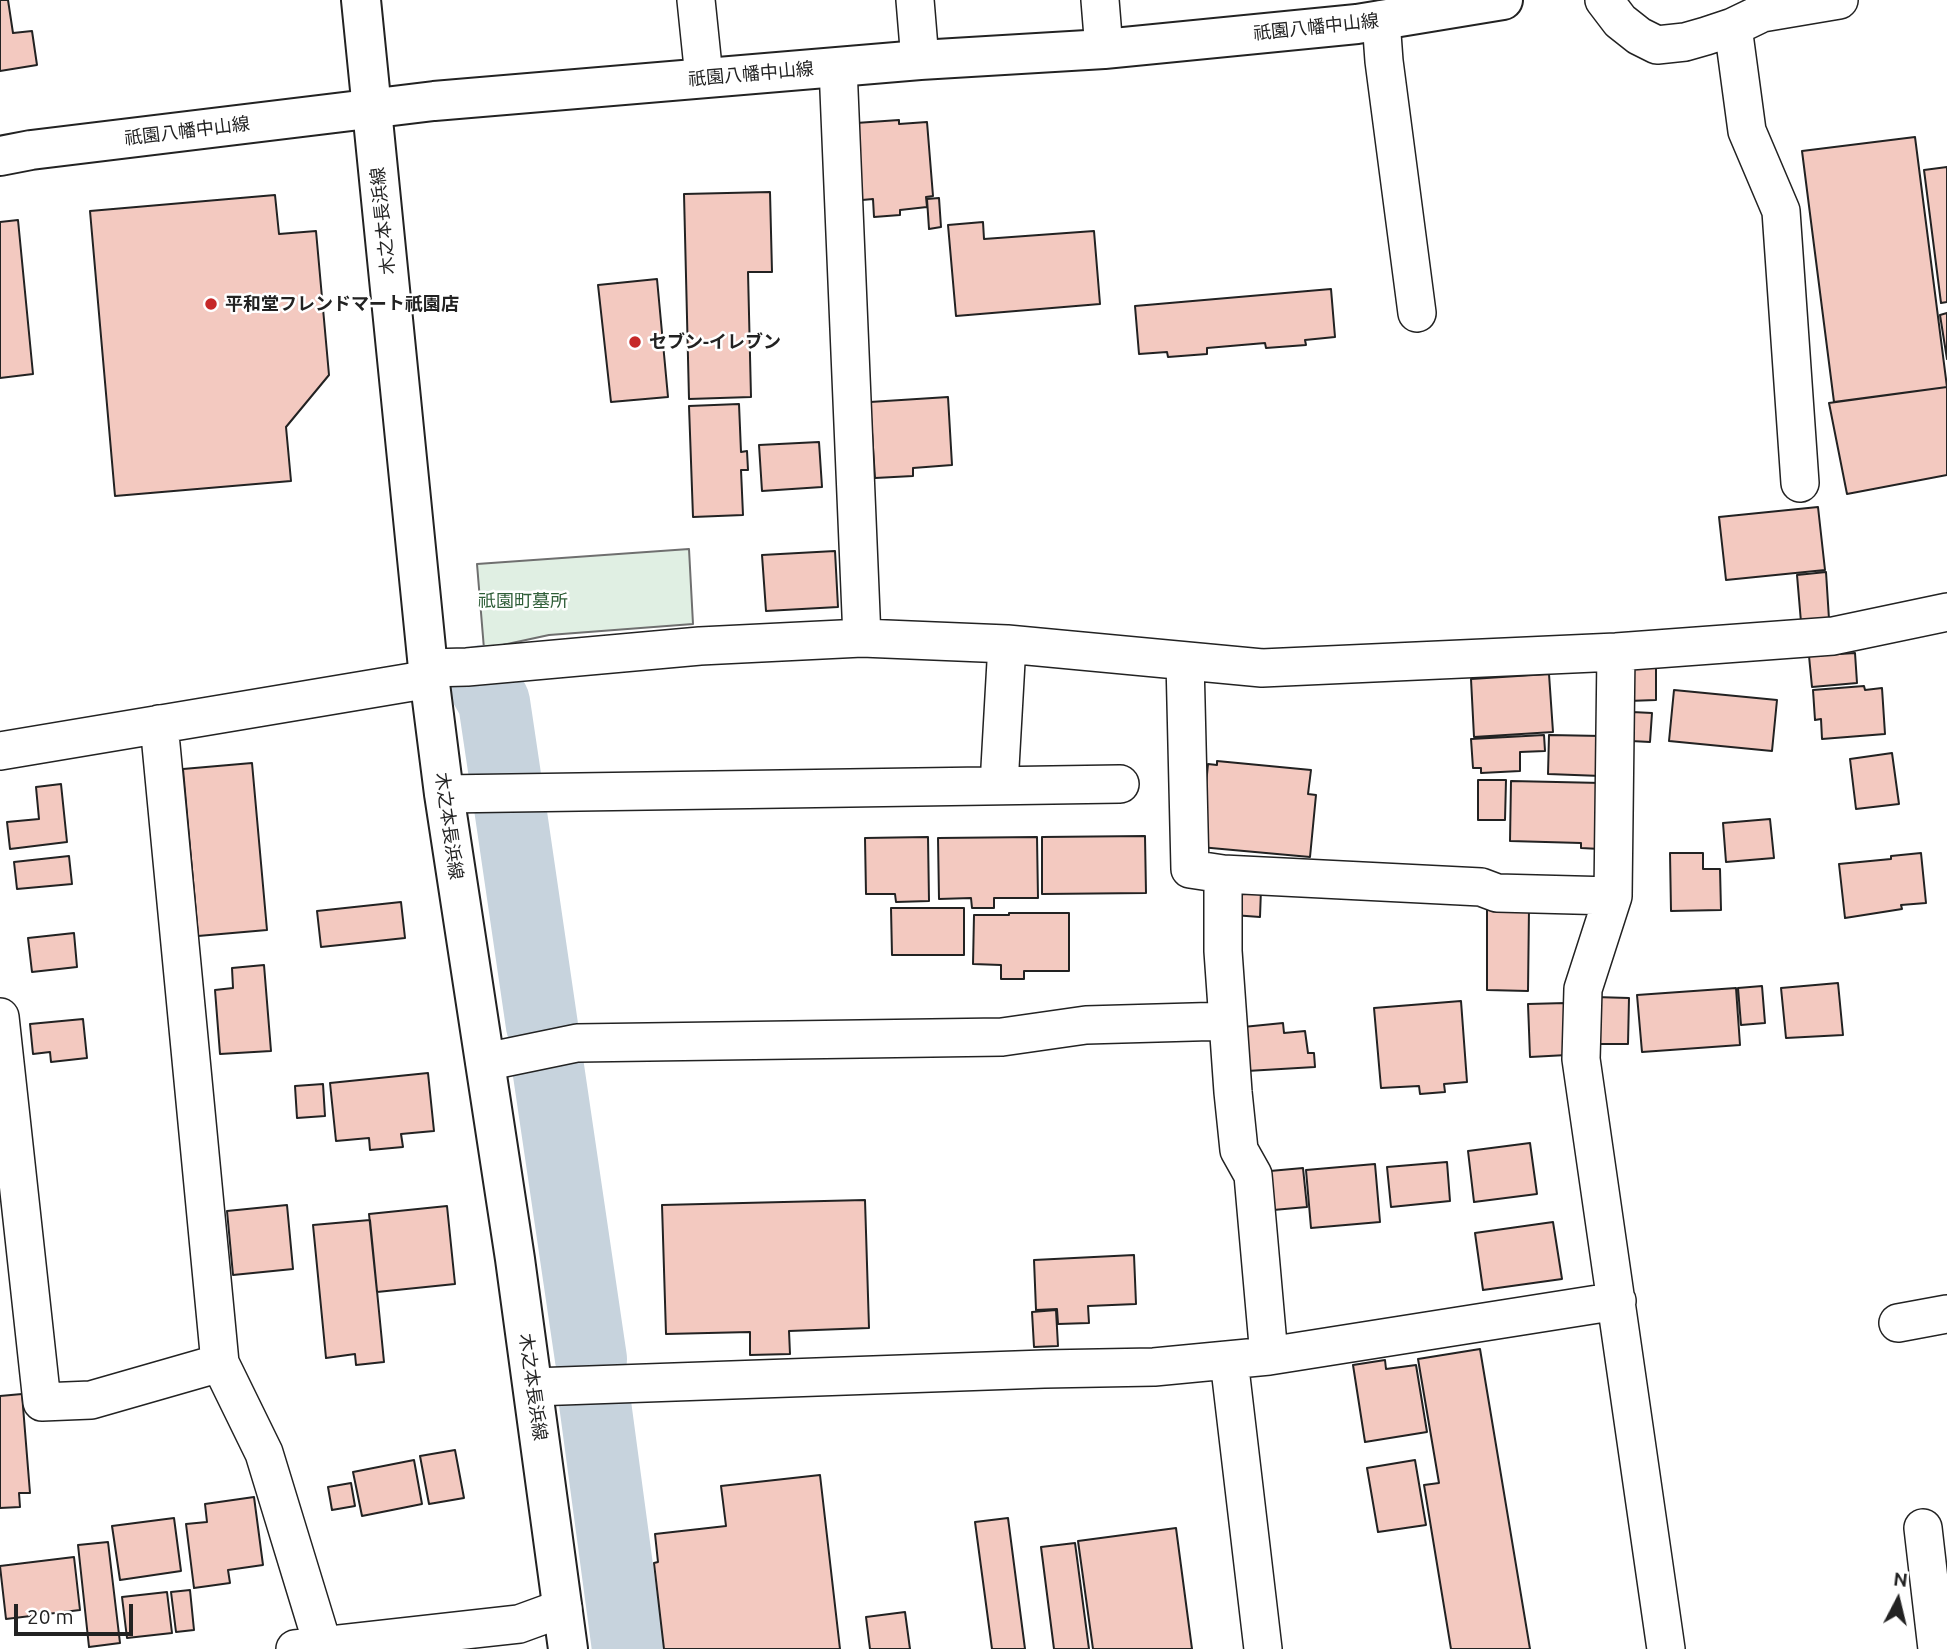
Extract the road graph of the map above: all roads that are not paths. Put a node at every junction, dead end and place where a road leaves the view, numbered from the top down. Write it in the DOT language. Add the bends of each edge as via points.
graph roads {
  1 [pos="361,0"];
  2 [pos="696,0"];
  3 [pos="915,0"];
  4 [pos="1100,0"];
  5 [pos="1503,0"];
  6 [pos="1604,0"];
  7 [pos="1839,0"];
  8 [pos="1364,15"];
  9 [pos="1733,27"];
  10 [pos="1104,49"];
  11 [pos="920,60"];
  12 [pos="838,67"];
  13 [pos="704,77"];
  14 [pos="371,109"];
  15 [pos="0,156"];
  16 [pos="1417,313"];
  17 [pos="1801,483"];
  18 [pos="1947,612"];
  19 [pos="862,638"];
  20 [pos="1007,644"];
  21 [pos="1616,652"];
  22 [pos="1185,661"];
  23 [pos="429,674"];
  24 [pos="159,724"];
  25 [pos="0,751"];
  26 [pos="1120,784"];
  27 [pos="999,785"];
  28 [pos="444,794"];
  29 [pos="1223,874"];
  30 [pos="1613,896"];
  31 [pos="0,1017"];
  32 [pos="1228,1021"];
  33 [pos="485,1062"];
  34 [pos="1617,1301"];
  35 [pos="1947,1314"];
  36 [pos="1898,1323"];
  37 [pos="1269,1356"];
  38 [pos="1229,1360"];
  39 [pos="220,1363"];
  40 [pos="533,1387"];
  41 [pos="1923,1528"];
  42 [pos="562,1608"];
  43 [pos="309,1647"];
  44 [pos="568,1649"];
  45 [pos="1264,1649"];
  46 [pos="1666,1649"];
  47 [pos="1937,1649"];
  1 -- 14 [label="main road, 木之本長浜線"];
  2 -- 13 [label="street"];
  3 -- 11 [label="street"];
  4 -- 10 [label="street"];
  5 -- 8 [label="main road, 祇園八幡中山線"];
  6 -- 9 [label="street" via="1620,21 1657,45 1685,42"];
  7 -- 9 [label="street" via="1762,13"];
  8 -- 10 [label="main road, 祇園八幡中山線"];
  8 -- 16 [label="street" via="1386,75"];
  9 -- 17 [label="street" via="1747,131 1781,211"];
  10 -- 11 [label="main road, 祇園八幡中山線"];
  11 -- 12 [label="main road, 祇園八幡中山線"];
  12 -- 13 [label="main road, 祇園八幡中山線"];
  12 -- 19 [label="street"];
  13 -- 14 [label="main road, 祇園八幡中山線"];
  14 -- 15 [label="main road, 祇園八幡中山線"];
  14 -- 23 [label="main road, 木之本長浜線"];
  18 -- 21 [label="street" via="1833,636"];
  19 -- 20 [label="street"];
  19 -- 23 [label="street" via="700,646"];
  20 -- 22 [label="street"];
  20 -- 27 [label="street"];
  21 -- 22 [label="street" via="1262,668"];
  21 -- 30 [label="street"];
  22 -- 29 [label="street" via="1190,869"];
  23 -- 24 [label="street"];
  23 -- 28 [label="main road, 木之本長浜線"];
  24 -- 25 [label="street"];
  24 -- 39 [label="street"];
  26 -- 27 [label="street"];
  27 -- 28 [label="street"];
  28 -- 33 [label="main road, 木之本長浜線"];
  29 -- 30 [label="street" via="1481,887 1497,893"];
  29 -- 32 [label="street"];
  30 -- 34 [label="street" via="1583,989 1581,1059"];
  31 -- 39 [label="street" via="41,1402 91,1400"];
  32 -- 33 [label="street" via="1086,1026 1002,1037 577,1043"];
  32 -- 37 [label="street" via="1239,1150 1252,1175"];
  33 -- 40 [label="main road, 木之本長浜線"];
  34 -- 37 [label="street"];
  34 -- 46 [label="street"];
  35 -- 36 [label="street"];
  37 -- 38 [label="street"];
  38 -- 40 [label="street" via="1154,1367"];
  38 -- 45 [label="street"];
  39 -- 43 [label="street" via="264,1453"];
  40 -- 42 [label="main road, 木之本長浜線"];
  41 -- 47 [label="street"];
  42 -- 43 [label="street" via="519,1624"];
  42 -- 44 [label="main road, 木之本長浜線"];
}
